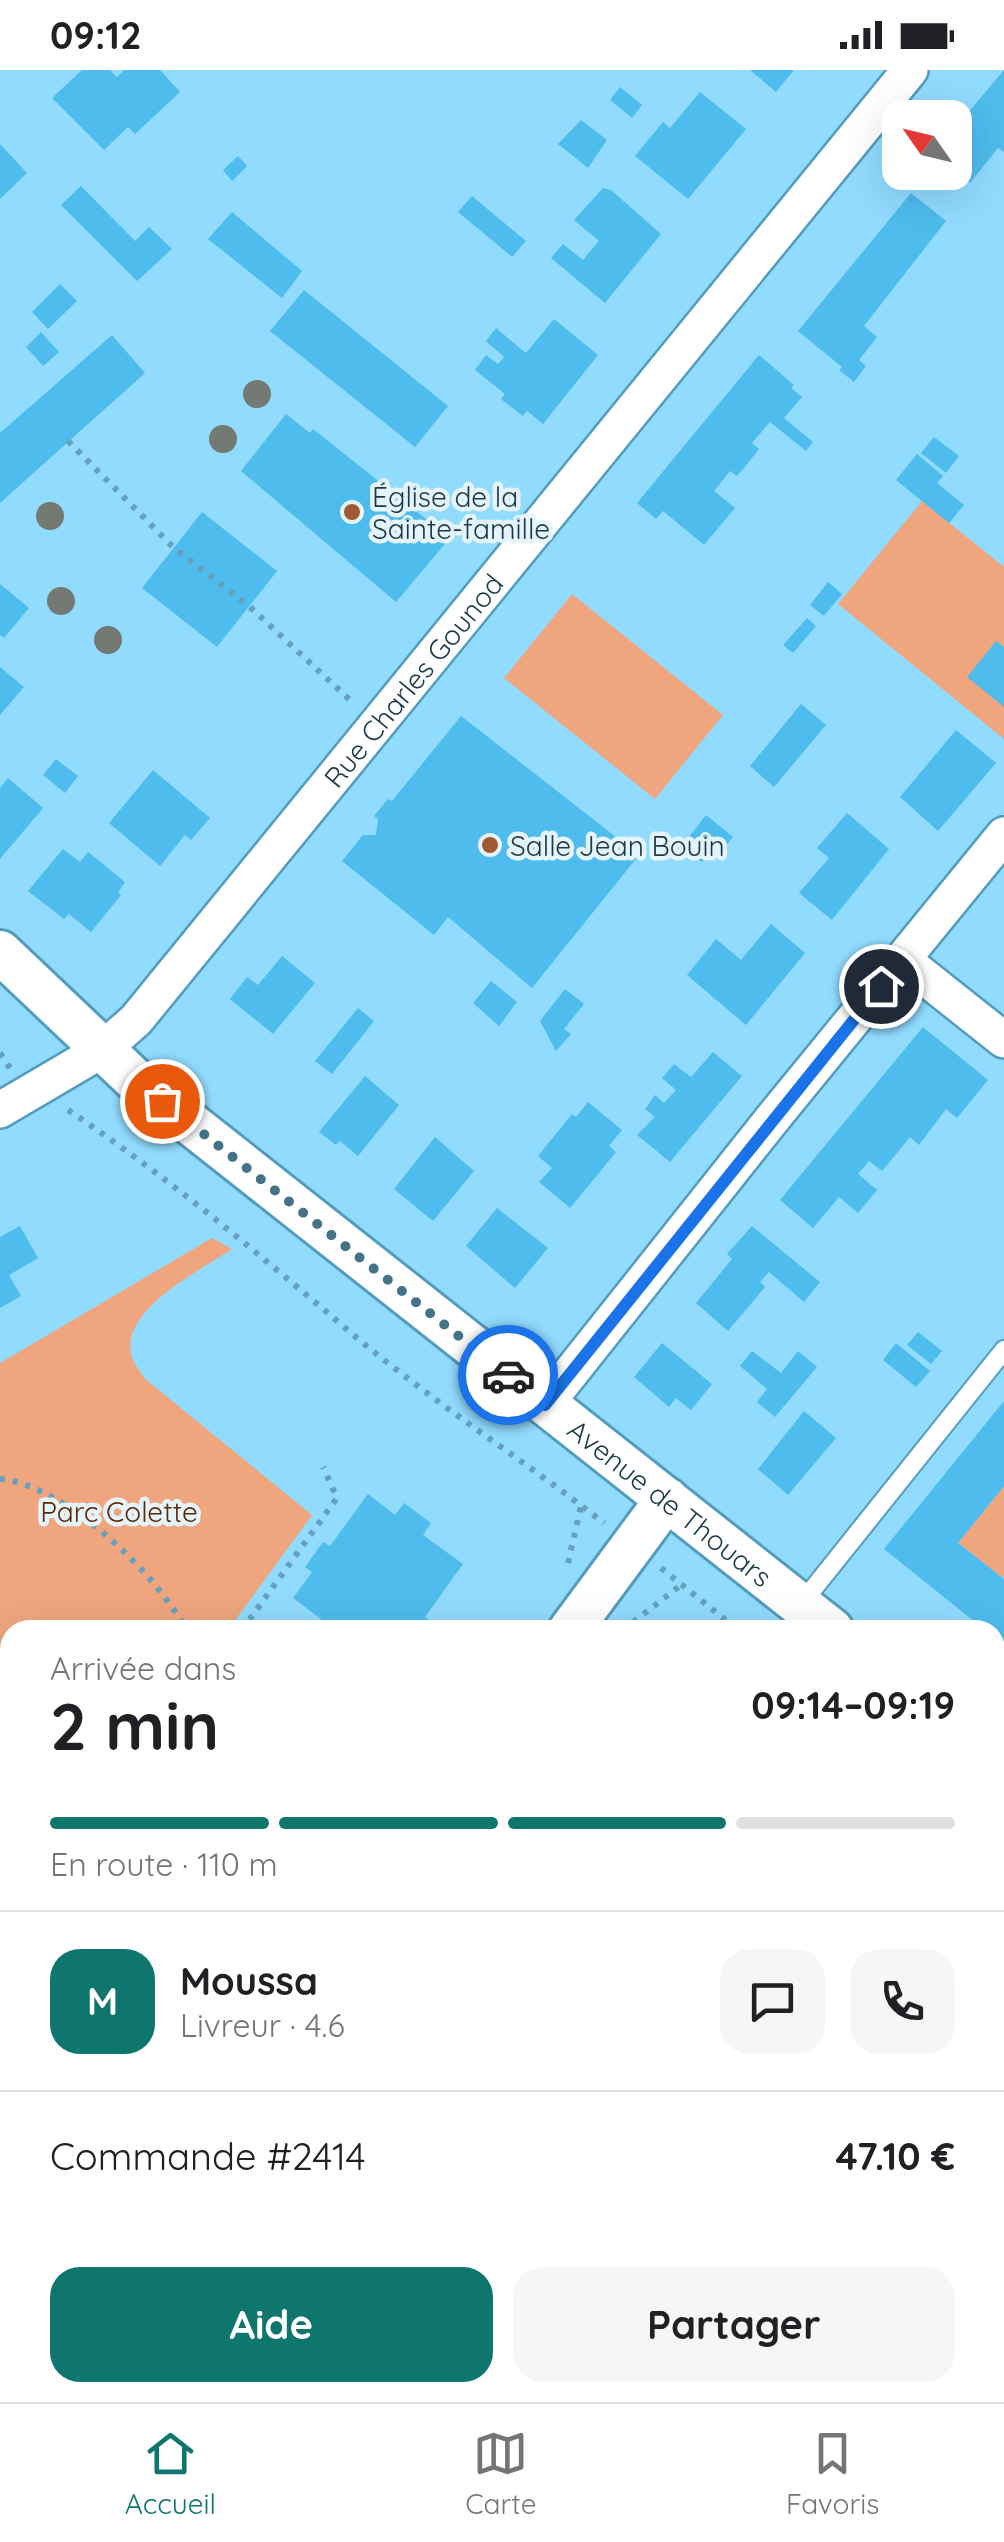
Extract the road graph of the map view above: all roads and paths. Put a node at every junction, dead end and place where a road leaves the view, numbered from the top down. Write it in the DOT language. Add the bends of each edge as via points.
graph roads {
  1 [pos="910,70"];
  2 [pos="68,442"];
  3 [pos="352,702"];
  4 [pos="1004,835"];
  5 [pos="0,952"];
  6 [pos="903,960"];
  7 [pos="1004,1040"];
  8 [pos="102,1050"];
  9 [pos="0,1053"];
  10 [pos="33,1090"];
  11 [pos="0,1110"];
  12 [pos="1004,1350"];
  13 [pos="545,1405"];
  14 [pos="323,1466"];
  15 [pos="0,1479"];
  16 [pos="667,1499"];
  17 [pos="633,1546"];
  18 [pos="681,1584"];
  19 [pos="816,1617"];
  20 [pos="180,1620"];
  21 [pos="249,1620"];
  22 [pos="578,1620"];
  23 [pos="636,1620"];
  24 [pos="726,1620"];
  1 -- 8 [label="street, Rue Charles Gounod" via="136,1020"];
  2 -- 3 [label="path" via="174,548 249,606"];
  4 -- 6 [label="street"];
  5 -- 8 [label="street, Avenue de Thouars"];
  6 -- 7 [label="street"];
  6 -- 13 [label="street"];
  8 -- 10 [label="street, Rue Charles Gounod"];
  8 -- 13 [label="street, Avenue de Thouars"];
  9 -- 10 [label="path, Avenue de Thouars"];
  10 -- 11 [label="street, Rue Charles Gounod"];
  10 -- 17 [label="path, Avenue de Thouars" via="118,1144 398,1370"];
  12 -- 19 [label="lane"];
  13 -- 16 [label="street, Avenue de Thouars"];
  14 -- 21 [label="path" via="337,1498"];
  15 -- 20 [label="path" via="71,1508 162,1592"];
  16 -- 17 [label="street"];
  16 -- 19 [label="street, Avenue de Thouars"];
  17 -- 18 [label="path, Avenue de Thouars"];
  17 -- 22 [label="street"];
  18 -- 23 [label="path"];
  18 -- 24 [label="path, Avenue de Thouars"];
}
